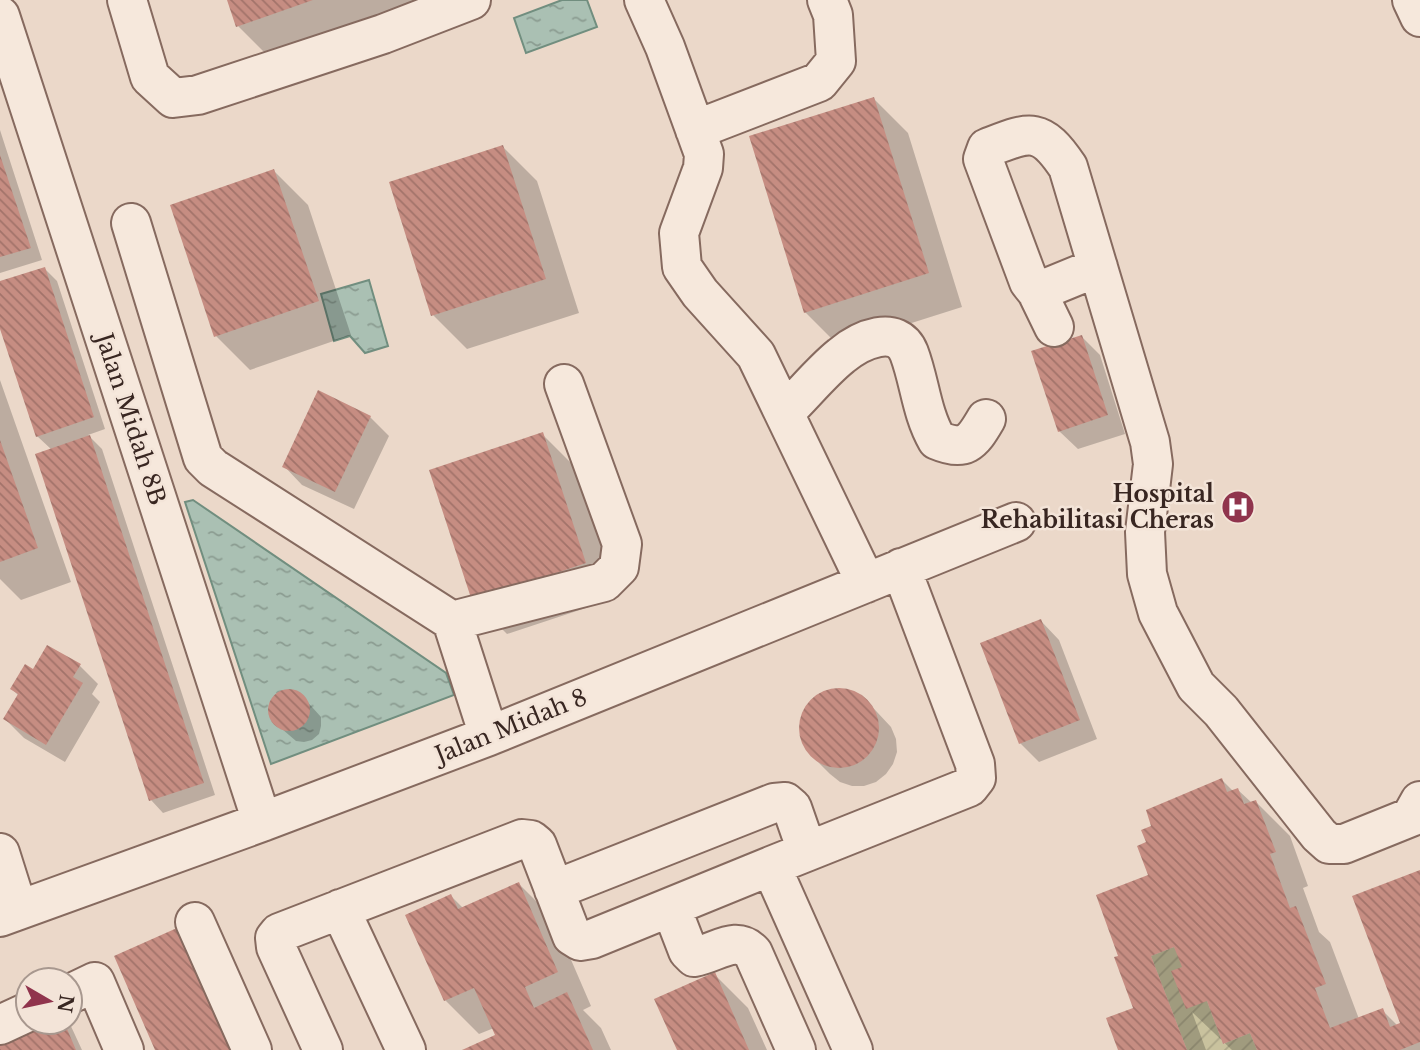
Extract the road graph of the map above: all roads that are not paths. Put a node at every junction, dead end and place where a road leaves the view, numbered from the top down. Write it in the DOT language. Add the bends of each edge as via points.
graph roads {
  1 [pos="127,0"];
  2 [pos="471,0"];
  3 [pos="644,0"];
  4 [pos="827,0"];
  5 [pos="1412,0"];
  6 [pos="0,16"];
  7 [pos="1420,17"];
  8 [pos="695,130"];
  9 [pos="131,223"];
  10 [pos="1098,267"];
  11 [pos="1037,292"];
  12 [pos="1054,327"];
  13 [pos="564,384"];
  14 [pos="784,413"];
  15 [pos="986,419"];
  16 [pos="1016,522"];
  17 [pos="901,568"];
  18 [pos="866,583"];
  19 [pos="452,621"];
  20 [pos="489,736"];
  21 [pos="1420,801"];
  22 [pos="262,822"];
  23 [pos="807,851"];
  24 [pos="0,853"];
  25 [pos="771,866"];
  26 [pos="554,890"];
  27 [pos="671,908"];
  28 [pos="340,909"];
  29 [pos="9,913"];
  30 [pos="195,922"];
  31 [pos="84,991"];
  32 [pos="124,1050"];
  33 [pos="252,1050"];
  34 [pos="323,1050"];
  35 [pos="406,1050"];
  36 [pos="796,1050"];
  37 [pos="853,1050"];
  1 -- 2 [label="street" via="149,76 173,98 251,78"];
  3 -- 8 [label="street"];
  4 -- 8 [label="street" via="833,15 836,61 819,82"];
  5 -- 7 [label="street"];
  6 -- 22 [label="street, Jalan Midah 8B"];
  8 -- 14 [label="street" via="704,154 703,168 679,233 682,267 756,355"];
  9 -- 19 [label="street" via="203,458"];
  10 -- 11 [label="street"];
  10 -- 11 [label="street" via="1068,167 1060,156 1033,135 988,148 983,159 1029,282"];
  10 -- 21 [label="street" via="1150,442 1147,574 1158,612 1196,687 1221,710 1329,844 1344,844 1411,817"];
  11 -- 12 [label="street"];
  13 -- 19 [label="street" via="622,544 619,567 604,582"];
  14 -- 15 [label="street" via="842,355 878,336 891,336 903,342 909,354 924,412 937,440 961,446 974,440"];
  14 -- 18 [label="street"];
  16 -- 17 [label="street, Jalan Midah 8"];
  17 -- 18 [label="street, Jalan Midah 8"];
  17 -- 23 [label="street" via="975,764 976,778 969,788"];
  18 -- 20 [label="street, Jalan Midah 8"];
  19 -- 20 [label="street"];
  20 -- 22 [label="street, Jalan Midah 8"];
  22 -- 29 [label="street, Jalan Midah 8"];
  23 -- 25 [label="street"];
  23 -- 26 [label="street" via="792,807 774,803"];
  24 -- 29 [label="street"];
  25 -- 27 [label="street"];
  25 -- 37 [label="street"];
  26 -- 27 [label="street" via="572,936 580,941"];
  26 -- 28 [label="street" via="537,845 522,839"];
  27 -- 36 [label="street" via="694,957 736,943 746,945"];
  28 -- 34 [label="street" via="275,938"];
  28 -- 35 [label="street"];
  30 -- 33 [label="street"];
  31 -- 32 [label="street"];
}
